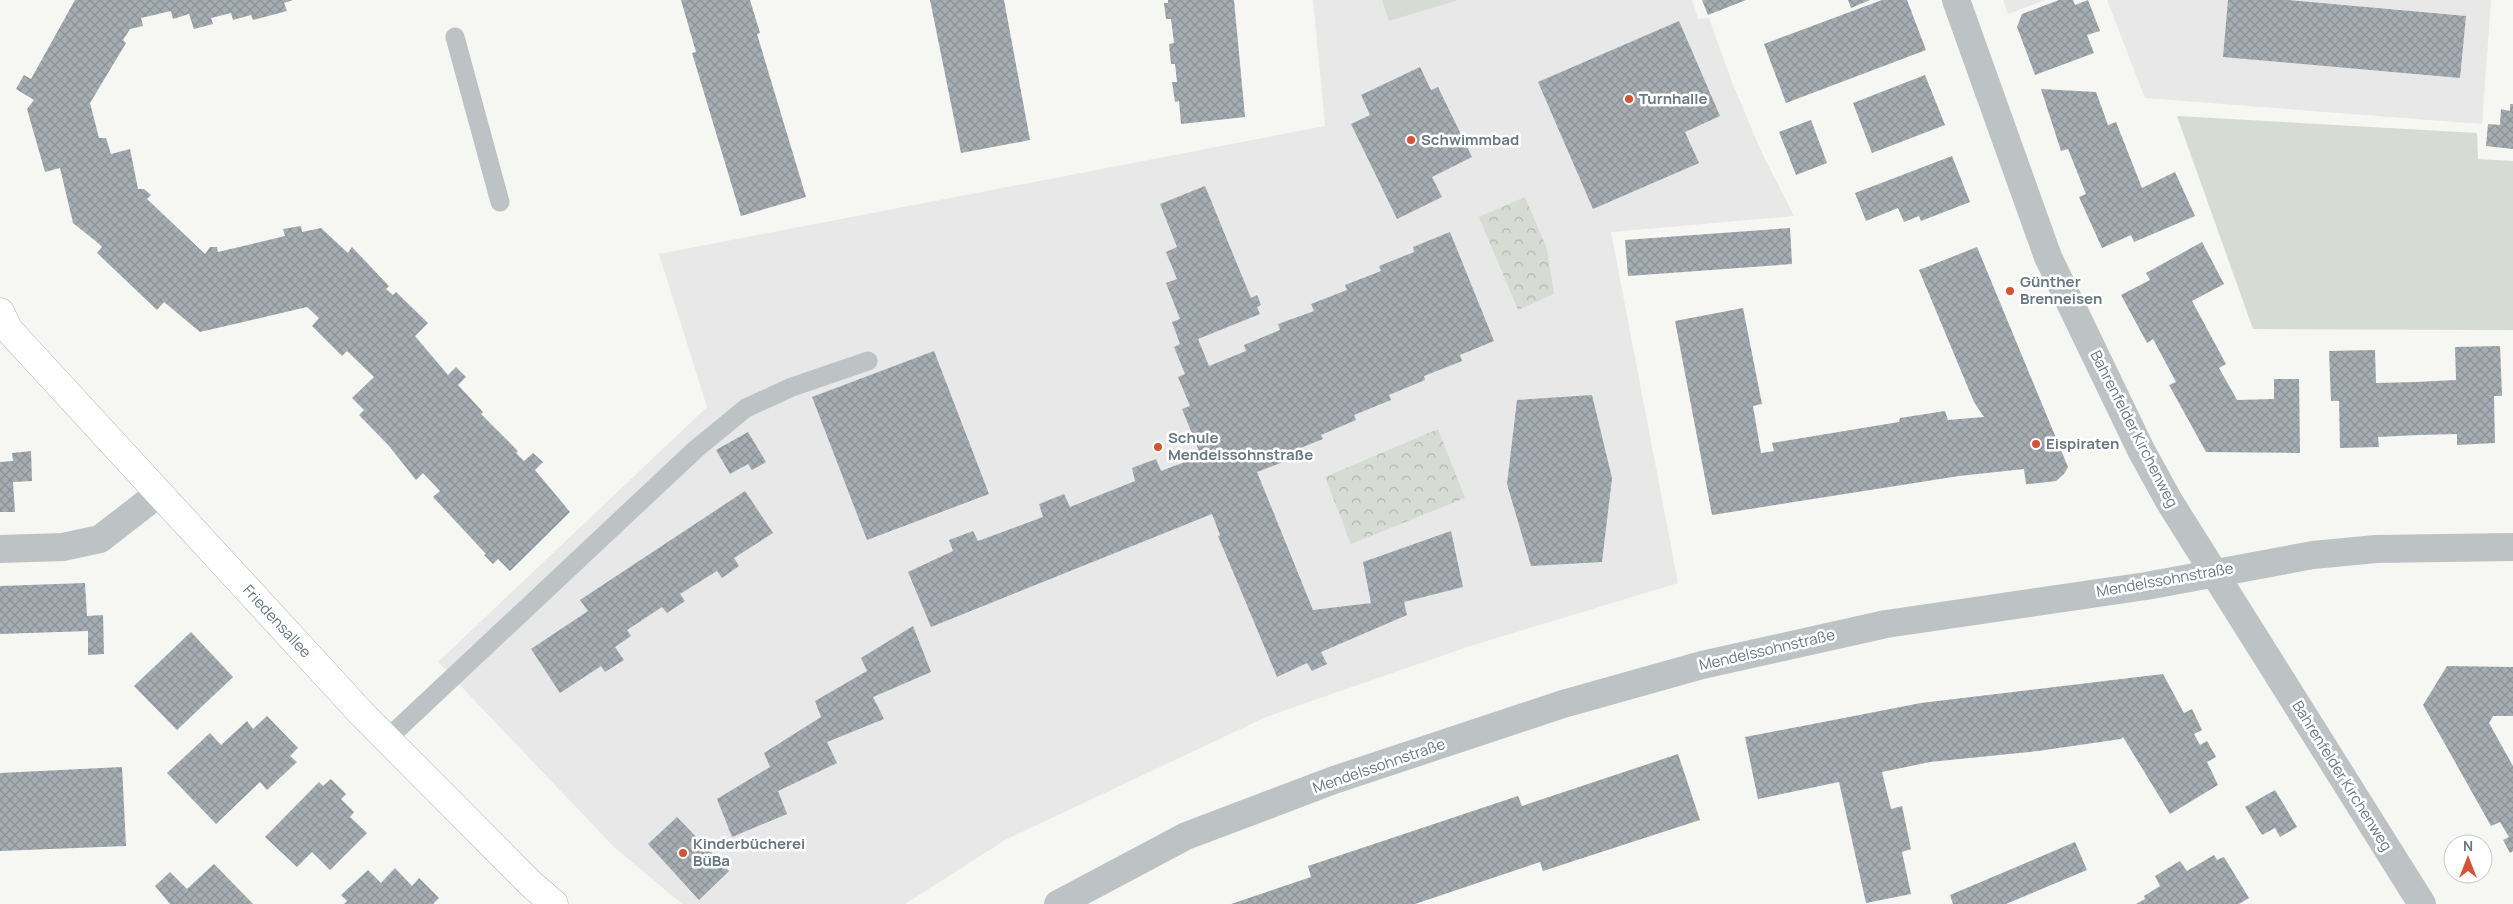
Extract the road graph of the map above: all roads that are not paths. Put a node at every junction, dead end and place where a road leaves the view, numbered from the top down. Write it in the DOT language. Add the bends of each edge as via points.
graph roads {
  1 [pos="1956,0"];
  2 [pos="455,37"];
  3 [pos="500,202"];
  4 [pos="3,323"];
  5 [pos="868,361"];
  6 [pos="158,494"];
  7 [pos="2513,547"];
  8 [pos="0,549"];
  9 [pos="2215,573"];
  10 [pos="387,739"];
  11 [pos="2414,901"];
  12 [pos="554,904"];
  13 [pos="1058,904"];
  1 -- 9 [label="street, Bahrenfelder Kirchenweg" via="2048,257 2141,450"];
  2 -- 3 [label="lane"];
  4 -- 6 [label="street, Friedensallee"];
  5 -- 10 [label="lane" via="792,387 746,408 696,450"];
  6 -- 8 [label="street" via="100,539 63,547"];
  6 -- 10 [label="street, Friedensallee"];
  7 -- 9 [label="street, Mendelssohnstraße" via="2376,549 2313,555"];
  9 -- 11 [label="street, Bahrenfelder Kirchenweg"];
  9 -- 13 [label="street, Mendelssohnstraße" via="1886,624 1702,665 1563,704 1386,762 1186,836"];
  10 -- 12 [label="street, Friedensallee"];
}
